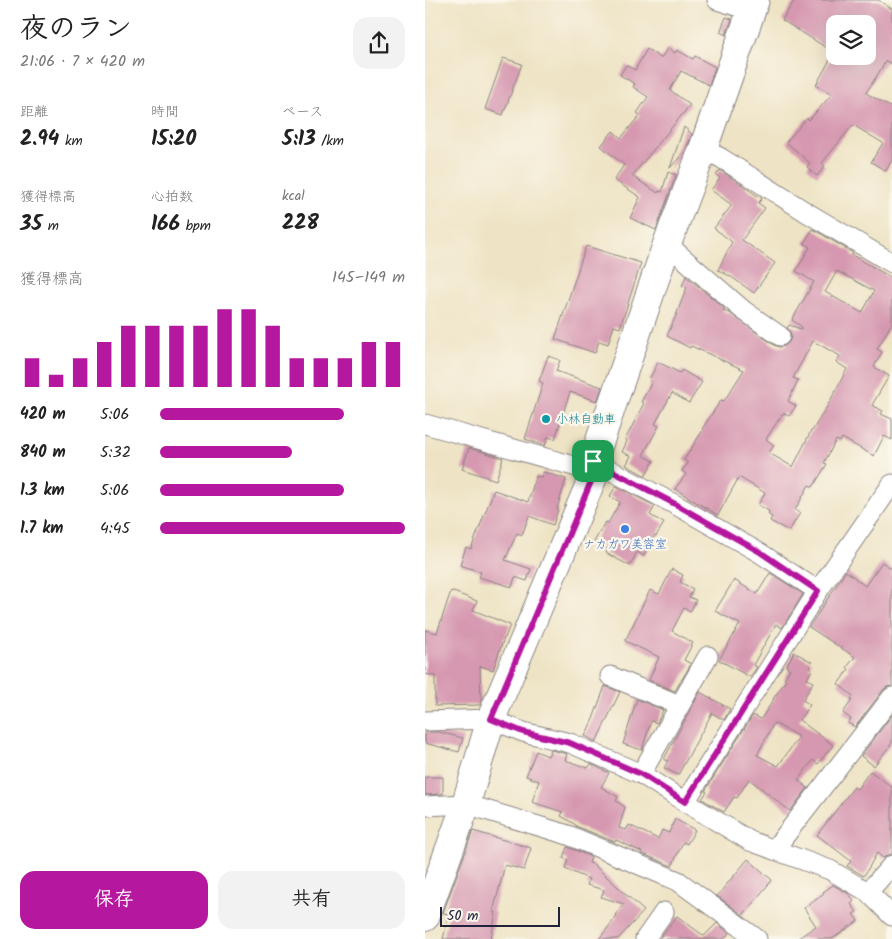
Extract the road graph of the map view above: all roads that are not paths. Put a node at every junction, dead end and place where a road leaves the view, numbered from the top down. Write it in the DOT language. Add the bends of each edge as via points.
graph roads {
  1 [pos="717,0"];
  2 [pos="754,6"];
  3 [pos="703,149"];
  4 [pos="667,244"];
  5 [pos="892,263"];
  6 [pos="781,336"];
  7 [pos="425,424"];
  8 [pos="594,466"];
  9 [pos="892,484"];
  10 [pos="818,591"];
  11 [pos="708,656"];
  12 [pos="610,676"];
  13 [pos="892,697"];
  14 [pos="679,705"];
  15 [pos="491,719"];
  16 [pos="425,721"];
  17 [pos="641,774"];
  18 [pos="685,802"];
  19 [pos="466,804"];
  20 [pos="425,806"];
  21 [pos="774,850"];
  22 [pos="892,865"];
  23 [pos="868,892"];
  24 [pos="665,912"];
  25 [pos="892,916"];
  26 [pos="425,917"];
  27 [pos="645,939"];
  28 [pos="757,939"];
  1 -- 2 [label="street"];
  2 -- 3 [label="street"];
  3 -- 4 [label="street"];
  3 -- 5 [label="street"];
  4 -- 6 [label="street" via="743,310"];
  4 -- 8 [label="street"];
  7 -- 8 [label="street"];
  8 -- 10 [label="street" via="677,505 760,552"];
  8 -- 15 [label="street"];
  9 -- 10 [label="street"];
  10 -- 18 [label="street"];
  11 -- 14 [label="street"];
  12 -- 14 [label="street"];
  13 -- 21 [label="street"];
  14 -- 17 [label="street"];
  15 -- 16 [label="street"];
  15 -- 17 [label="street" via="523,732 570,743"];
  15 -- 19 [label="street"];
  17 -- 18 [label="street"];
  18 -- 21 [label="street" via="751,841"];
  19 -- 20 [label="street"];
  19 -- 26 [label="street"];
  19 -- 28 [label="street" via="568,835 678,881"];
  21 -- 23 [label="street" via="830,870"];
  22 -- 23 [label="street"];
  23 -- 25 [label="street"];
  24 -- 27 [label="street"];
}
